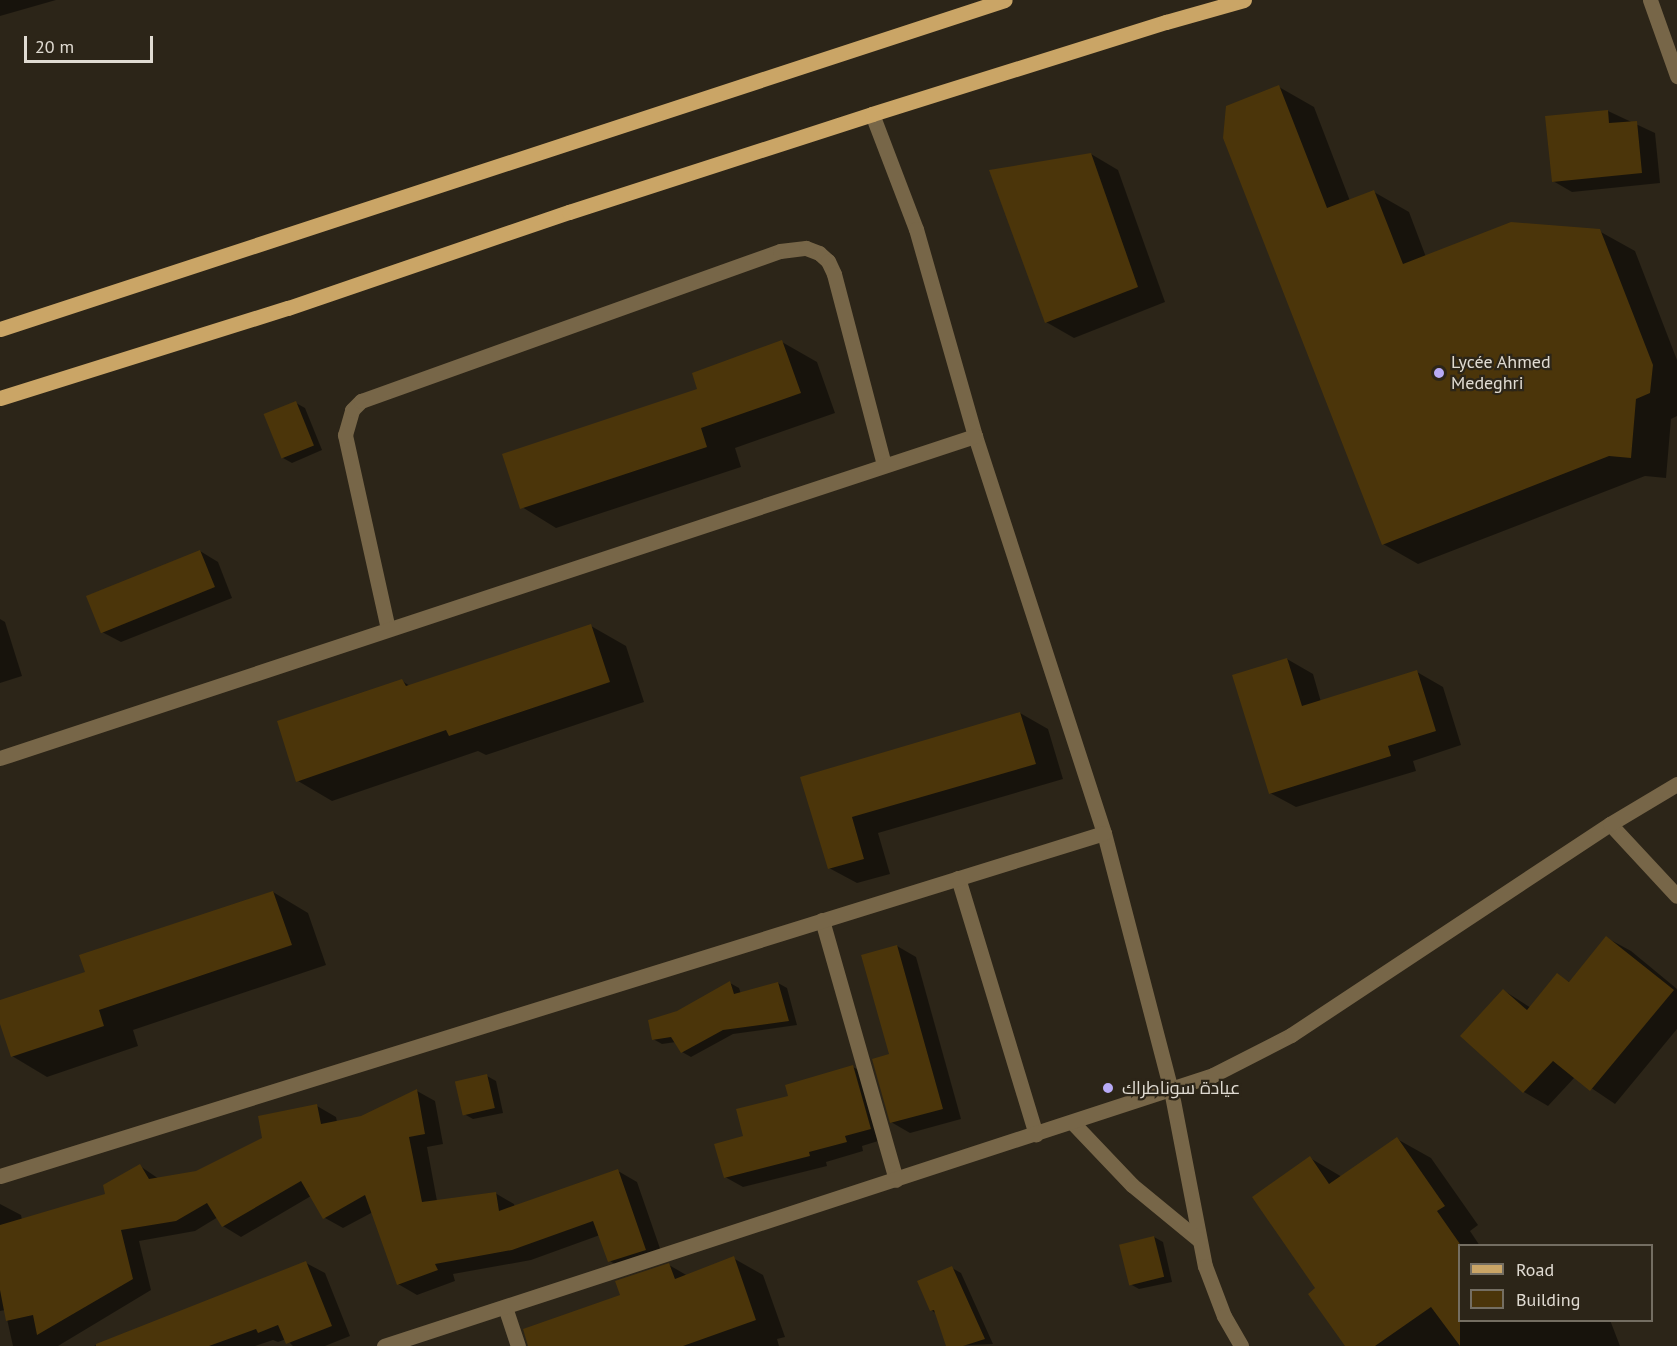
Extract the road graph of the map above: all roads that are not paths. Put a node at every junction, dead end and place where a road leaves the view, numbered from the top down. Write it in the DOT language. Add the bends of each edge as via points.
graph roads {
  1 [pos="1005,0"];
  2 [pos="1244,0"];
  3 [pos="1650,0"];
  4 [pos="1677,76"];
  5 [pos="872,114"];
  6 [pos="0,329"];
  7 [pos="0,398"];
  8 [pos="975,436"];
  9 [pos="884,465"];
  10 [pos="388,629"];
  11 [pos="0,758"];
  12 [pos="1677,784"];
  13 [pos="1610,824"];
  14 [pos="1104,833"];
  15 [pos="958,878"];
  16 [pos="1677,896"];
  17 [pos="822,920"];
  18 [pos="1171,1090"];
  19 [pos="1072,1122"];
  20 [pos="1036,1134"];
  21 [pos="0,1176"];
  22 [pos="896,1180"];
  23 [pos="1199,1240"];
  24 [pos="505,1307"];
  25 [pos="384,1346"];
  26 [pos="518,1346"];
  27 [pos="1241,1346"];
  1 -- 6 [label="main road"];
  2 -- 5 [label="main road"];
  3 -- 4 [label="street"];
  5 -- 7 [label="main road" via="288,308"];
  5 -- 8 [label="street" via="916,229"];
  8 -- 9 [label="street"];
  8 -- 14 [label="street"];
  9 -- 10 [label="street"];
  9 -- 10 [label="street" via="828,261 806,248 780,252 361,401 352,410 345,435"];
  10 -- 11 [label="street"];
  12 -- 13 [label="street"];
  13 -- 16 [label="street"];
  13 -- 18 [label="street" via="1290,1035 1244,1061"];
  14 -- 15 [label="street"];
  14 -- 18 [label="street"];
  15 -- 17 [label="street"];
  15 -- 20 [label="street"];
  17 -- 21 [label="street"];
  17 -- 22 [label="street"];
  18 -- 19 [label="street"];
  18 -- 23 [label="street"];
  19 -- 20 [label="street"];
  19 -- 23 [label="street" via="1132,1185"];
  20 -- 22 [label="street"];
  22 -- 24 [label="street"];
  23 -- 27 [label="street" via="1213,1291"];
  24 -- 25 [label="street"];
  24 -- 26 [label="street"];
}
